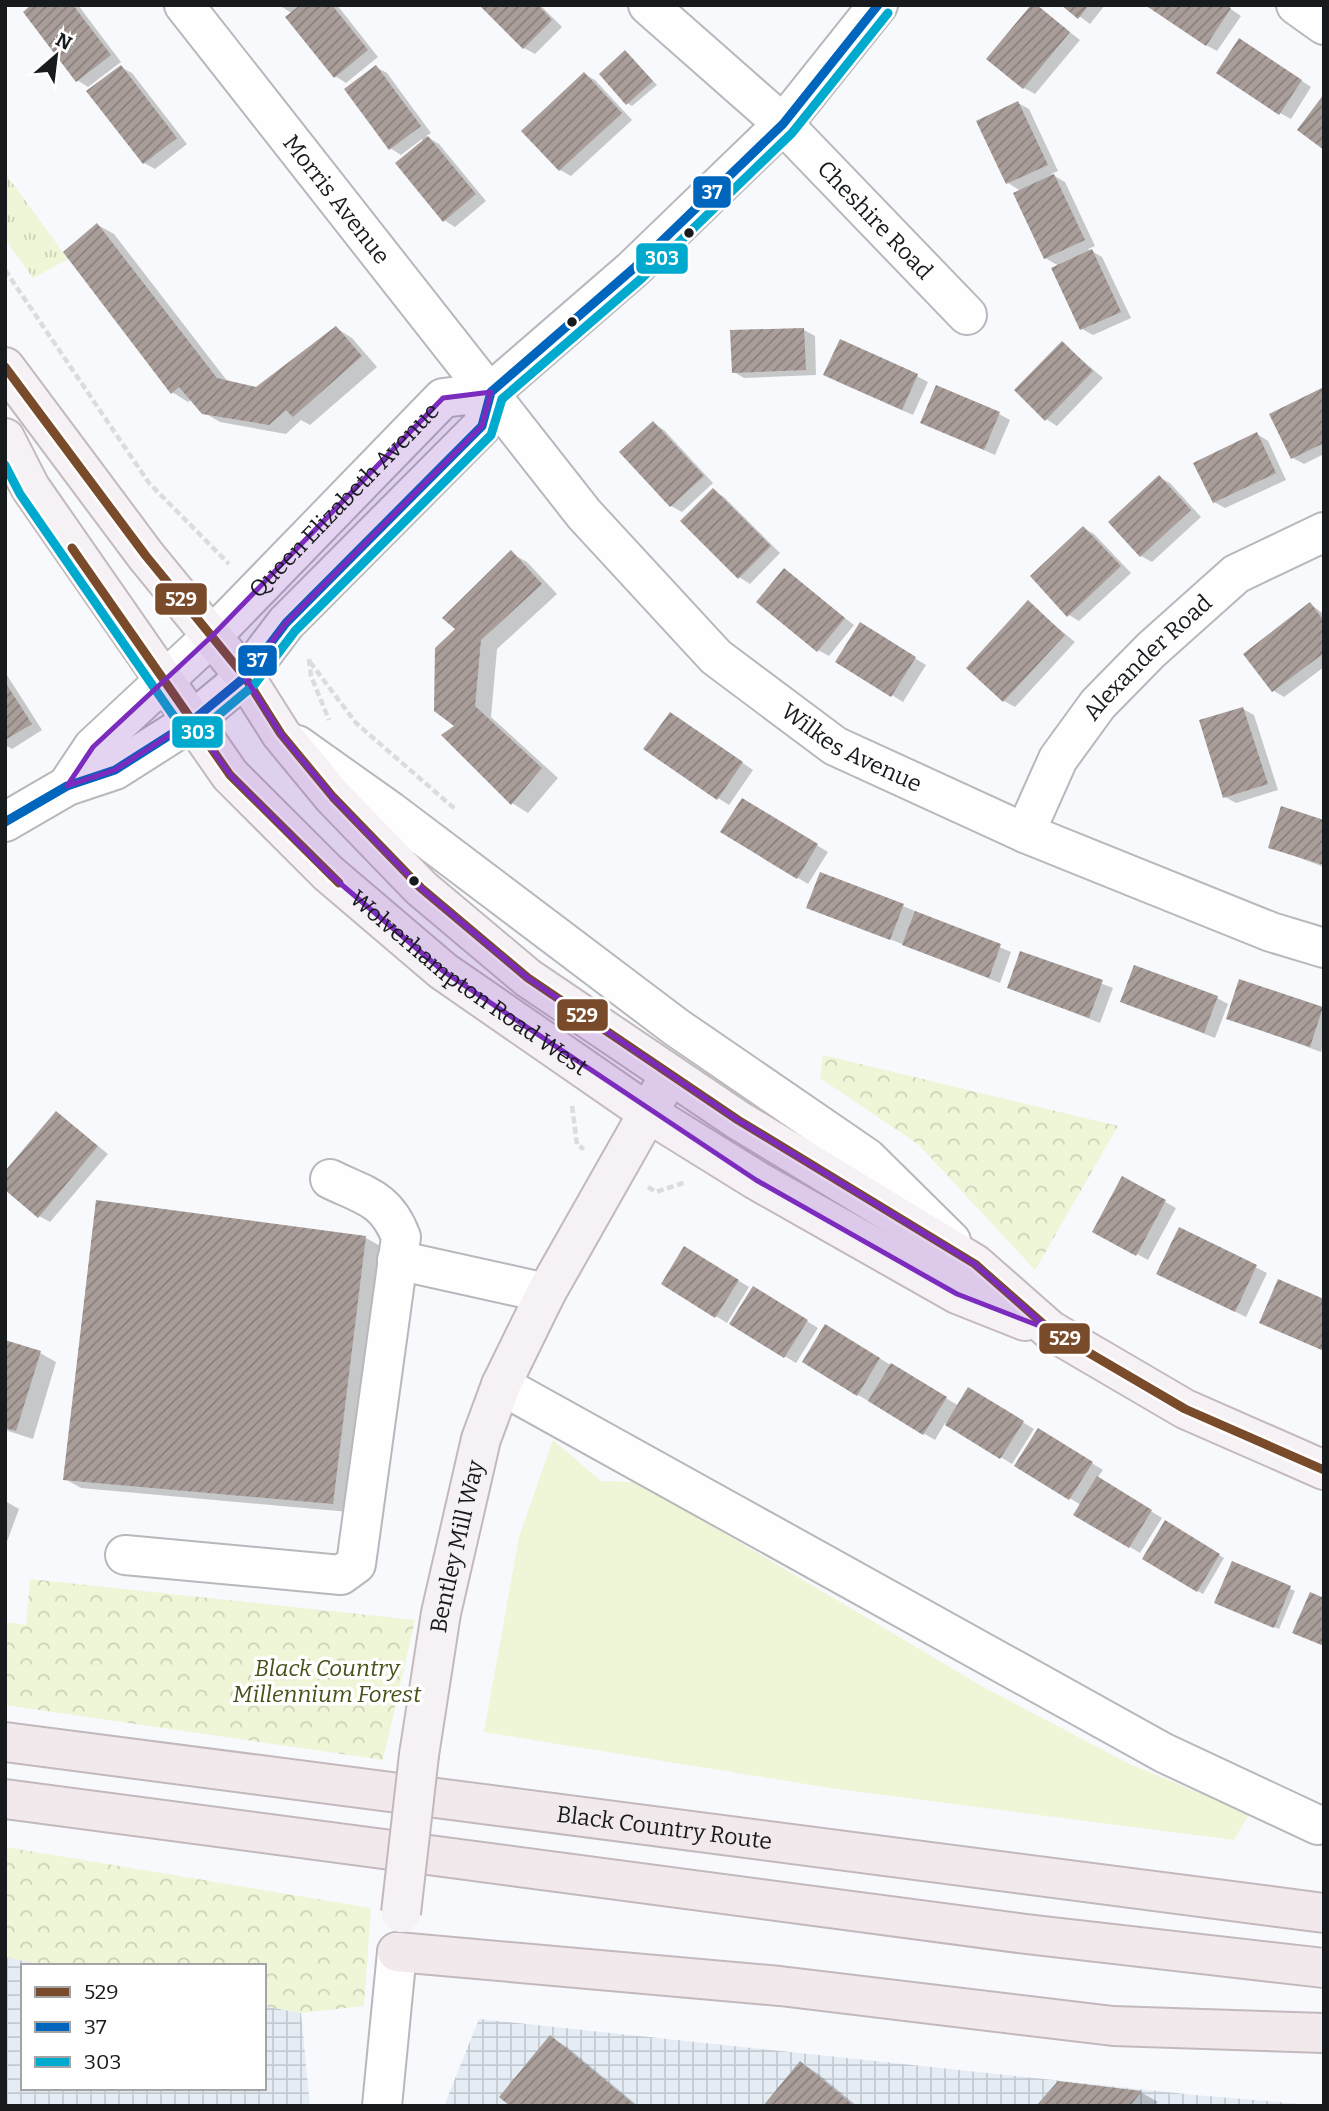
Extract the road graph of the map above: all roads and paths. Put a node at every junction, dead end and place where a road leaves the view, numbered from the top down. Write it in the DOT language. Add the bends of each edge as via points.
graph roads {
  1 [pos="184,5"];
  2 [pos="648,5"];
  3 [pos="878,5"];
  4 [pos="1296,5"];
  5 [pos="1324,25"];
  6 [pos="783,124"];
  7 [pos="5,270"];
  8 [pos="967,316"];
  9 [pos="5,367"];
  10 [pos="491,392"];
  11 [pos="5,438"];
  12 [pos="1324,532"];
  13 [pos="255,591"];
  14 [pos="286,623"];
  15 [pos="212,636"];
  16 [pos="245,677"];
  17 [pos="163,681"];
  18 [pos="192,722"];
  19 [pos="281,734"];
  20 [pos="67,786"];
  21 [pos="466,818"];
  22 [pos="5,822"];
  23 [pos="1025,833"];
  24 [pos="1324,948"];
  25 [pos="670,1075"];
  26 [pos="648,1113"];
  27 [pos="330,1179"];
  28 [pos="397,1261"];
  29 [pos="975,1264"];
  30 [pos="546,1293"];
  31 [pos="1049,1330"];
  32 [pos="500,1385"];
  33 [pos="1324,1470"];
  34 [pos="125,1555"];
  35 [pos="5,1742"];
  36 [pos="5,1799"];
  37 [pos="1318,1825"];
  38 [pos="1324,1913"];
  39 [pos="397,1952"];
  40 [pos="1324,1968"];
  41 [pos="1324,2033"];
  42 [pos="382,2106"];
  1 -- 10 [label="street, Morris Avenue"];
  2 -- 6 [label="street, Cheshire Road"];
  3 -- 6 [label="street"];
  4 -- 5 [label="street"];
  6 -- 8 [label="street, Cheshire Road"];
  6 -- 10 [label="street" via="633,269"];
  7 -- 13 [label="path" via="149,483"];
  9 -- 15 [label="main road, Wolverhampton Road West" via="146,556"];
  10 -- 13 [label="street, Queen Elizabeth Avenue" via="443,398"];
  10 -- 14 [label="street, Queen Elizabeth Avenue" via="482,426"];
  10 -- 23 [label="street, Wilkes Avenue" via="584,514 716,657 835,746"];
  11 -- 17 [label="main road, Wolverhampton Road West" via="30,487"];
  12 -- 23 [label="street, Alexander Road" via="1236,574 1151,650 1098,704 1058,759"];
  13 -- 15 [label="street, Queen Elizabeth Avenue"];
  14 -- 16 [label="street, Queen Elizabeth Avenue"];
  14 -- 21 [label="path" via="356,723"];
  15 -- 16 [label="main road, Wolverhampton Road West"];
  15 -- 17 [label="street, Queen Elizabeth Avenue"];
  16 -- 18 [label="street, Queen Elizabeth Avenue"];
  16 -- 19 [label="main road, Wolverhampton Road West"];
  17 -- 18 [label="main road, Wolverhampton Road West"];
  17 -- 20 [label="street, Queen Elizabeth Avenue" via="93,747"];
  18 -- 20 [label="street, Queen Elizabeth Avenue" via="116,770"];
  18 -- 26 [label="main road, Wolverhampton Road West" via="230,775 328,873 443,971"];
  19 -- 25 [label="main road, Wolverhampton Road West" via="332,797 421,888 528,978"];
  19 -- 29 [label="street" via="390,810 676,1027 867,1158"];
  20 -- 22 [label="street"];
  23 -- 24 [label="street, Wilkes Avenue" via="1270,932"];
  25 -- 26 [label="main road, Bentley Mill Way"];
  25 -- 29 [label="main road, Wolverhampton Road West"];
  26 -- 30 [label="main road, Bentley Mill Way"];
  26 -- 31 [label="main road, Wolverhampton Road West" via="957,1294"];
  27 -- 28 [label="street" via="393,1214 401,1237"];
  28 -- 30 [label="street"];
  28 -- 34 [label="street" via="356,1564 341,1575"];
  29 -- 31 [label="main road, Wolverhampton Road West"];
  30 -- 32 [label="main road, Bentley Mill Way"];
  31 -- 33 [label="main road, Wolverhampton Road West" via="1185,1409"];
  32 -- 37 [label="street" via="1164,1753"];
  32 -- 39 [label="main road, Bentley Mill Way, bridge" via="481,1440 441,1613 419,1755"];
  35 -- 38 [label="highway, Black Country Route"];
  36 -- 40 [label="highway"];
  39 -- 41 [label="highway" via="780,1986 1113,2025"];
  39 -- 42 [label="street, Bentley Mill Way"];
}
